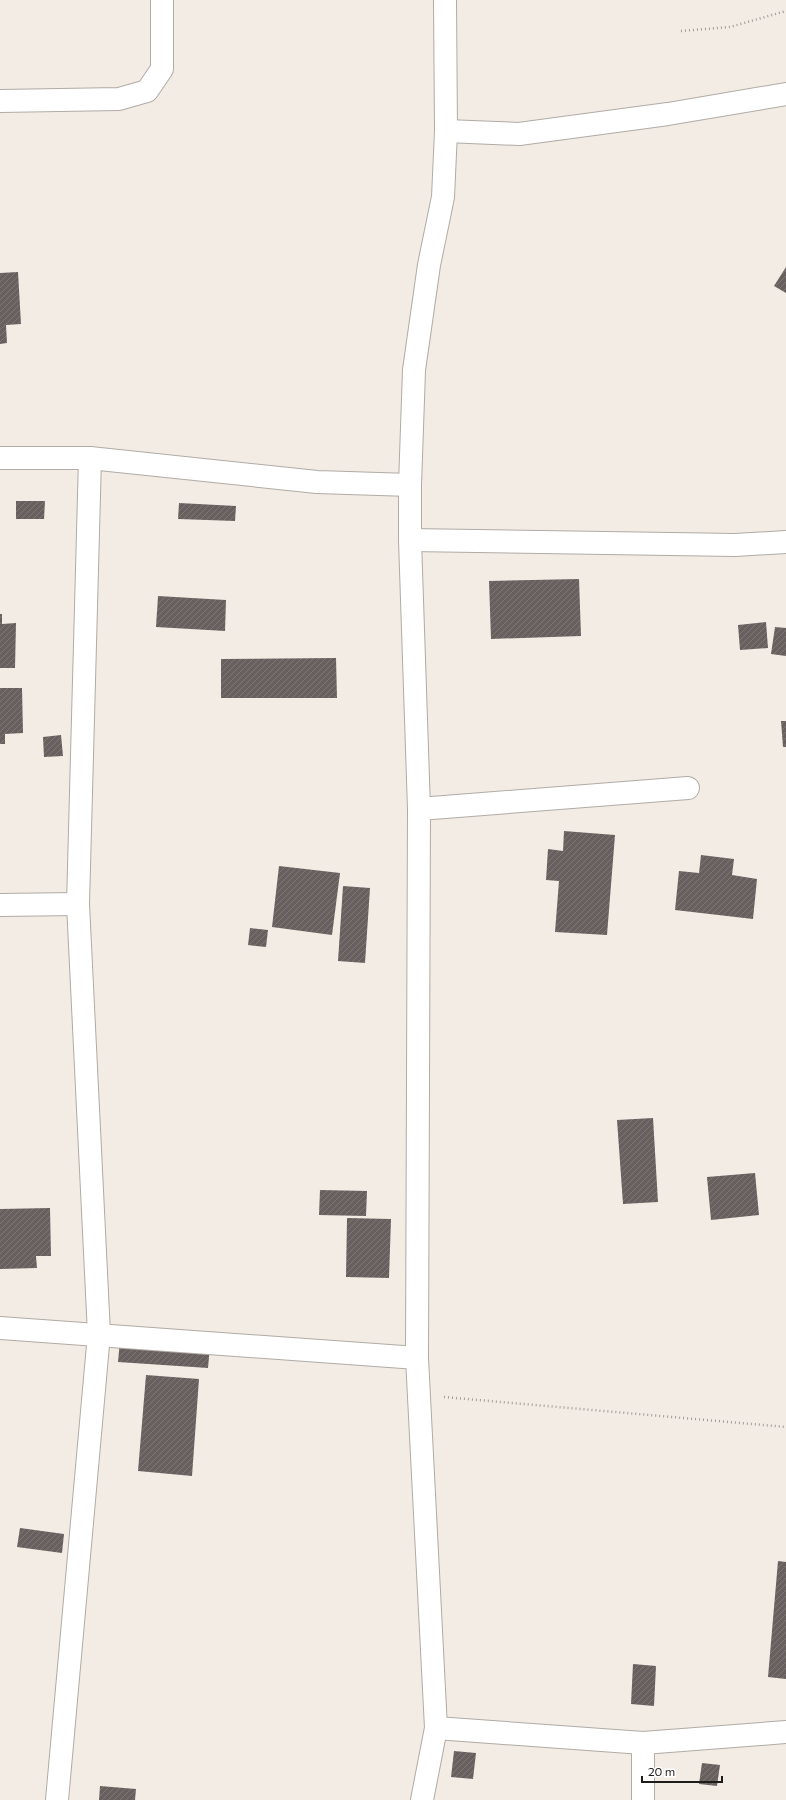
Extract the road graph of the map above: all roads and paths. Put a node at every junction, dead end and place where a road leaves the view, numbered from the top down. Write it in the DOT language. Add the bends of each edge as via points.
graph roads {
  1 [pos="162,0"];
  2 [pos="445,0"];
  3 [pos="786,11"];
  4 [pos="681,31"];
  5 [pos="786,94"];
  6 [pos="0,101"];
  7 [pos="446,131"];
  8 [pos="0,458"];
  9 [pos="90,458"];
  10 [pos="410,486"];
  11 [pos="410,540"];
  12 [pos="786,542"];
  13 [pos="688,788"];
  14 [pos="419,809"];
  15 [pos="78,904"];
  16 [pos="0,905"];
  17 [pos="0,1328"];
  18 [pos="99,1334"];
  19 [pos="416,1358"];
  20 [pos="418,1395"];
  21 [pos="786,1427"];
  22 [pos="436,1728"];
  23 [pos="786,1732"];
  24 [pos="643,1743"];
  25 [pos="57,1800"];
  26 [pos="422,1800"];
  27 [pos="643,1800"];
  1 -- 6 [label="street" via="162,69 147,90 119,99"];
  2 -- 7 [label="street"];
  3 -- 4 [label="path" via="730,27"];
  5 -- 7 [label="street" via="668,114 518,134"];
  7 -- 10 [label="street" via="443,197 429,264 414,370"];
  8 -- 9 [label="street"];
  9 -- 10 [label="street" via="317,482"];
  9 -- 15 [label="street"];
  10 -- 11 [label="street"];
  11 -- 12 [label="street" via="735,545"];
  11 -- 14 [label="street"];
  13 -- 14 [label="street"];
  14 -- 19 [label="street"];
  15 -- 16 [label="street"];
  15 -- 18 [label="street"];
  17 -- 18 [label="street"];
  18 -- 19 [label="street"];
  18 -- 25 [label="street"];
  19 -- 20 [label="street"];
  20 -- 21 [label="path"];
  20 -- 22 [label="street"];
  22 -- 24 [label="street"];
  22 -- 26 [label="street"];
  23 -- 24 [label="street"];
  24 -- 27 [label="street"];
}
